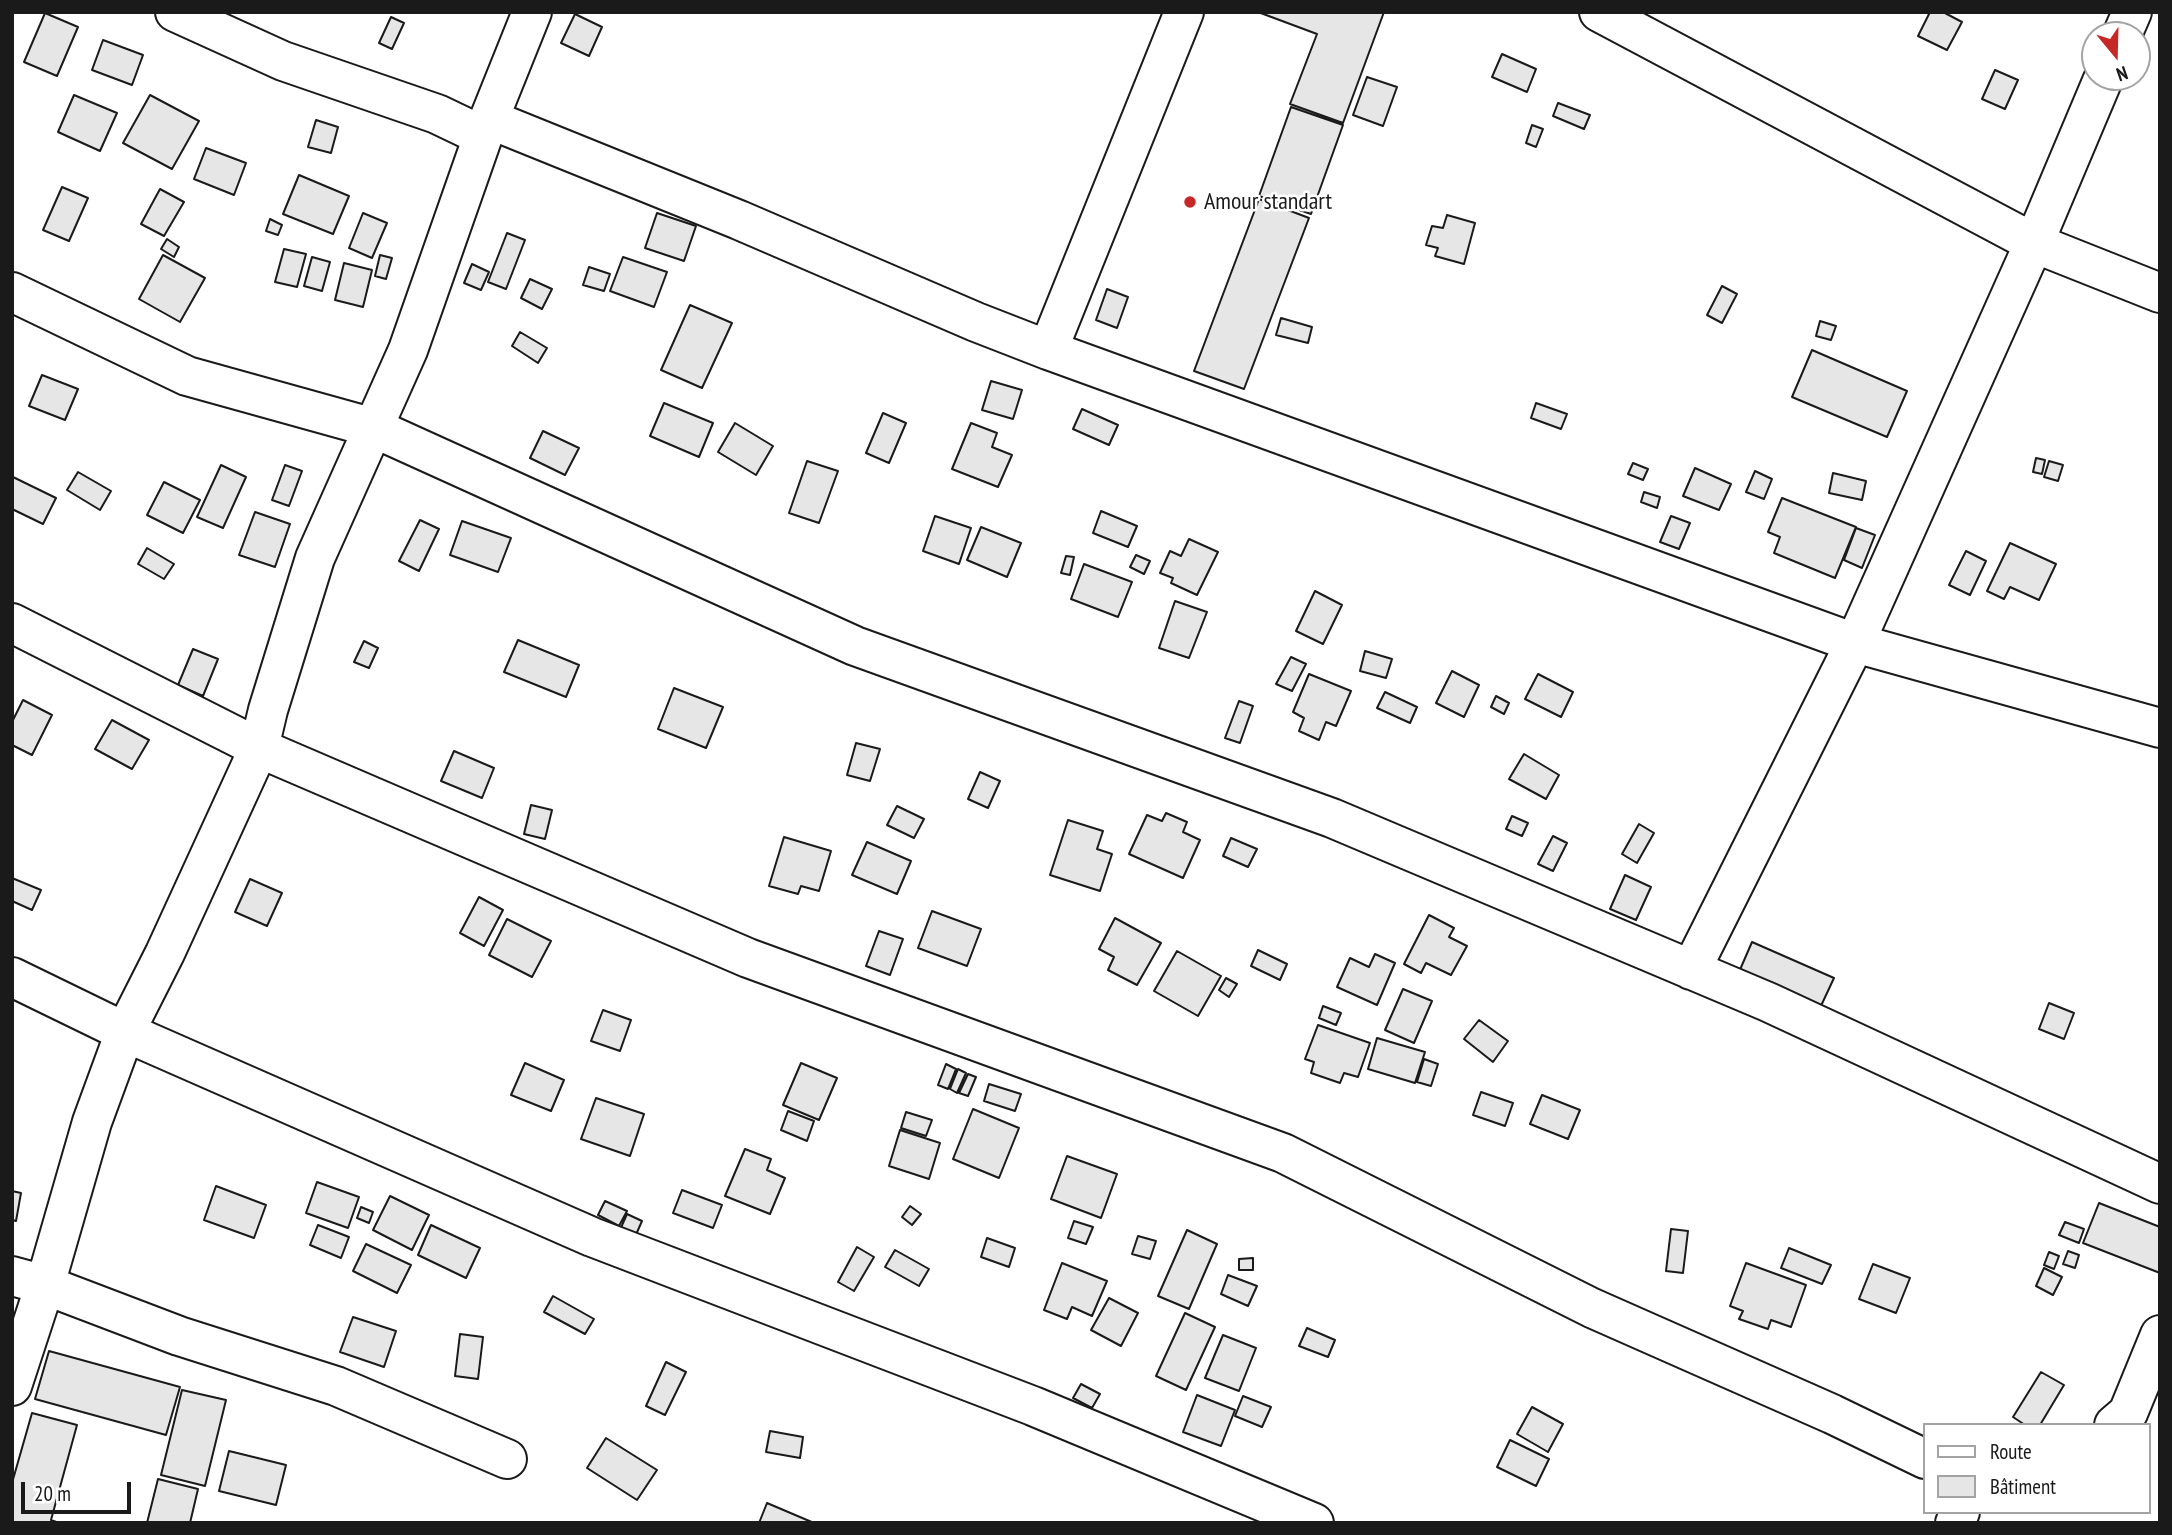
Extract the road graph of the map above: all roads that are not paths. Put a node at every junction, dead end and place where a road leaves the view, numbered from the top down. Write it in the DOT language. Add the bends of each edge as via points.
graph roads {
  1 [pos="175,12"];
  2 [pos="532,12"];
  3 [pos="1184,12"];
  4 [pos="1599,12"];
  5 [pos="2098,91"];
  6 [pos="486,128"];
  7 [pos="2034,243"];
  8 [pos="12,292"];
  9 [pos="2160,293"];
  10 [pos="1048,350"];
  11 [pos="374,428"];
  12 [pos="12,623"];
  13 [pos="1856,643"];
  14 [pos="2160,728"];
  15 [pos="259,748"];
  16 [pos="1691,970"];
  17 [pos="12,977"];
  18 [pos="125,1032"];
  19 [pos="2160,1184"];
  20 [pos="29,1280"];
  21 [pos="2160,1335"];
  22 [pos="12,1386"];
  23 [pos="2116,1423"];
  24 [pos="507,1459"];
  25 [pos="1924,1459"];
  26 [pos="1314,1523"];
  1 -- 6 [label="street" via="283,61"];
  2 -- 6 [label="street"];
  3 -- 10 [label="street"];
  4 -- 7 [label="street"];
  5 -- 7 [label="street"];
  6 -- 10 [label="street" via="739,220"];
  6 -- 11 [label="street" via="408,350"];
  7 -- 9 [label="street"];
  7 -- 13 [label="street"];
  8 -- 11 [label="street" via="187,376"];
  10 -- 13 [label="street"];
  11 -- 15 [label="street" via="316,558"];
  11 -- 16 [label="street" via="855,646 1332,818"];
  12 -- 15 [label="street"];
  13 -- 14 [label="street"];
  13 -- 16 [label="street"];
  15 -- 18 [label="street"];
  15 -- 25 [label="street" via="748,958 1283,1153 1592,1308"];
  16 -- 19 [label="street"];
  17 -- 18 [label="street"];
  18 -- 20 [label="street"];
  18 -- 26 [label="street" via="592,1237 1033,1406"];
  20 -- 22 [label="street"];
  20 -- 24 [label="street" via="179,1336 336,1386"];
  21 -- 23 [label="street" via="2128,1413"];
}
